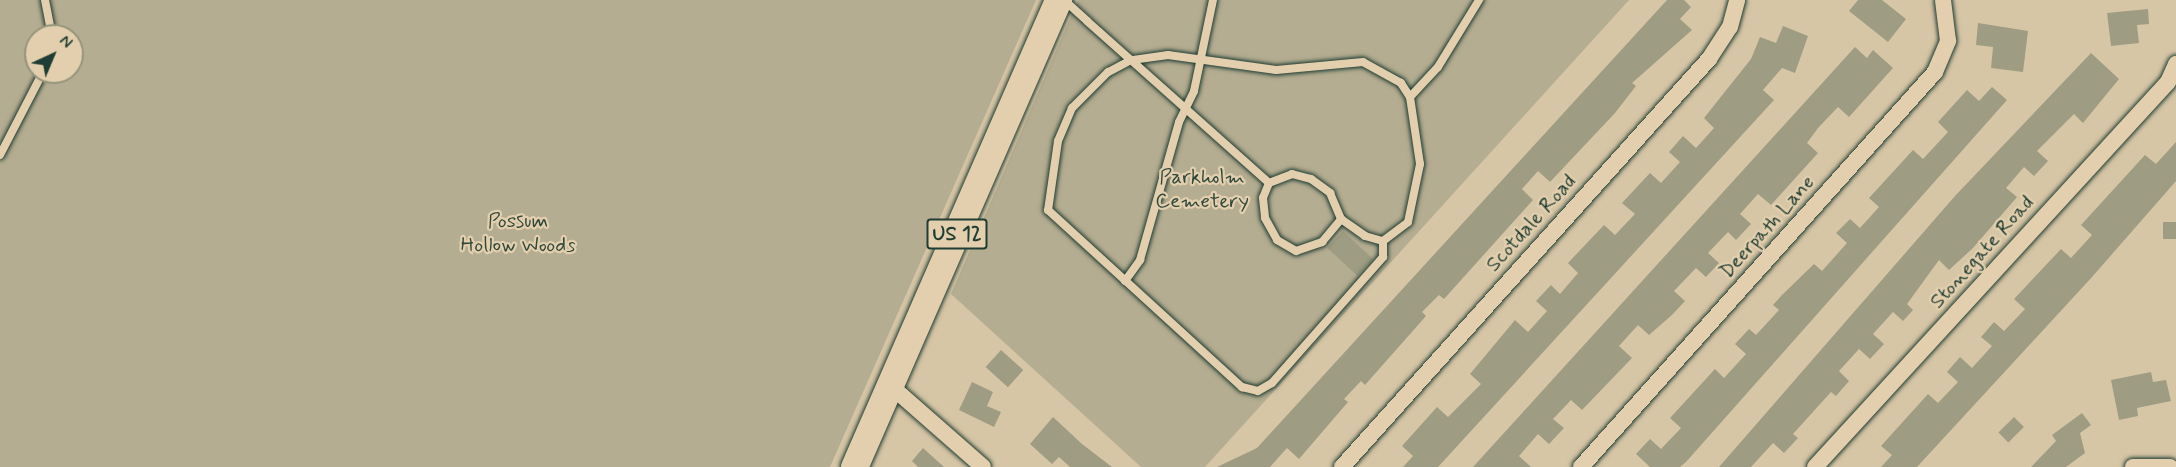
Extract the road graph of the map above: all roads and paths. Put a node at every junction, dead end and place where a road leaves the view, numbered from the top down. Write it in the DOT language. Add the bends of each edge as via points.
graph roads {
  1 [pos="45,0"];
  2 [pos="1058,0"];
  3 [pos="1064,0"];
  4 [pos="1213,0"];
  5 [pos="1479,0"];
  6 [pos="1737,0"];
  7 [pos="1943,0"];
  8 [pos="50,24"];
  9 [pos="1201,59"];
  10 [pos="1131,60"];
  11 [pos="2176,64"];
  12 [pos="37,84"];
  13 [pos="1410,97"];
  14 [pos="1185,109"];
  15 [pos="0,155"];
  16 [pos="1269,183"];
  17 [pos="1341,219"];
  18 [pos="1383,241"];
  19 [pos="1125,281"];
  20 [pos="892,387"];
  21 [pos="854,467"];
  22 [pos="983,467"];
  23 [pos="1342,467"];
  24 [pos="1581,467"];
  25 [pos="1815,467"];
  26 [pos="2133,467"];
  27 [pos="2170,467"];
  1 -- 8 [label="lane"];
  2 -- 20 [label="main road, US 12"];
  3 -- 10 [label="lane"];
  4 -- 9 [label="lane"];
  5 -- 13 [label="lane" via="1438,67"];
  6 -- 23 [label="street, Scotdale Road" via="1730,27 1709,59"];
  7 -- 24 [label="street, Deerpath Lane" via="1948,41 1935,72"];
  9 -- 10 [label="lane" via="1168,55"];
  9 -- 13 [label="lane" via="1276,70 1363,62 1401,82"];
  9 -- 14 [label="lane"];
  10 -- 14 [label="lane"];
  10 -- 19 [label="lane" via="1096,80 1072,108 1058,141 1046,205"];
  11 -- 25 [label="street, Stonegate Road" via="2168,82"];
  12 -- 15 [label="lane"];
  13 -- 18 [label="lane" via="1420,140 1414,209 1401,232"];
  14 -- 16 [label="lane"];
  14 -- 19 [label="lane" via="1140,260"];
  16 -- 17 [label="lane" via="1292,174 1311,179 1330,193"];
  16 -- 17 [label="lane" via="1263,198 1264,218 1287,247 1313,247"];
  17 -- 18 [label="lane" via="1365,236"];
  18 -- 19 [label="lane" via="1383,257 1272,383 1257,391 1242,387"];
  20 -- 21 [label="main road, US 12"];
  20 -- 22 [label="street"];
  26 -- 27 [label="street"];
}
